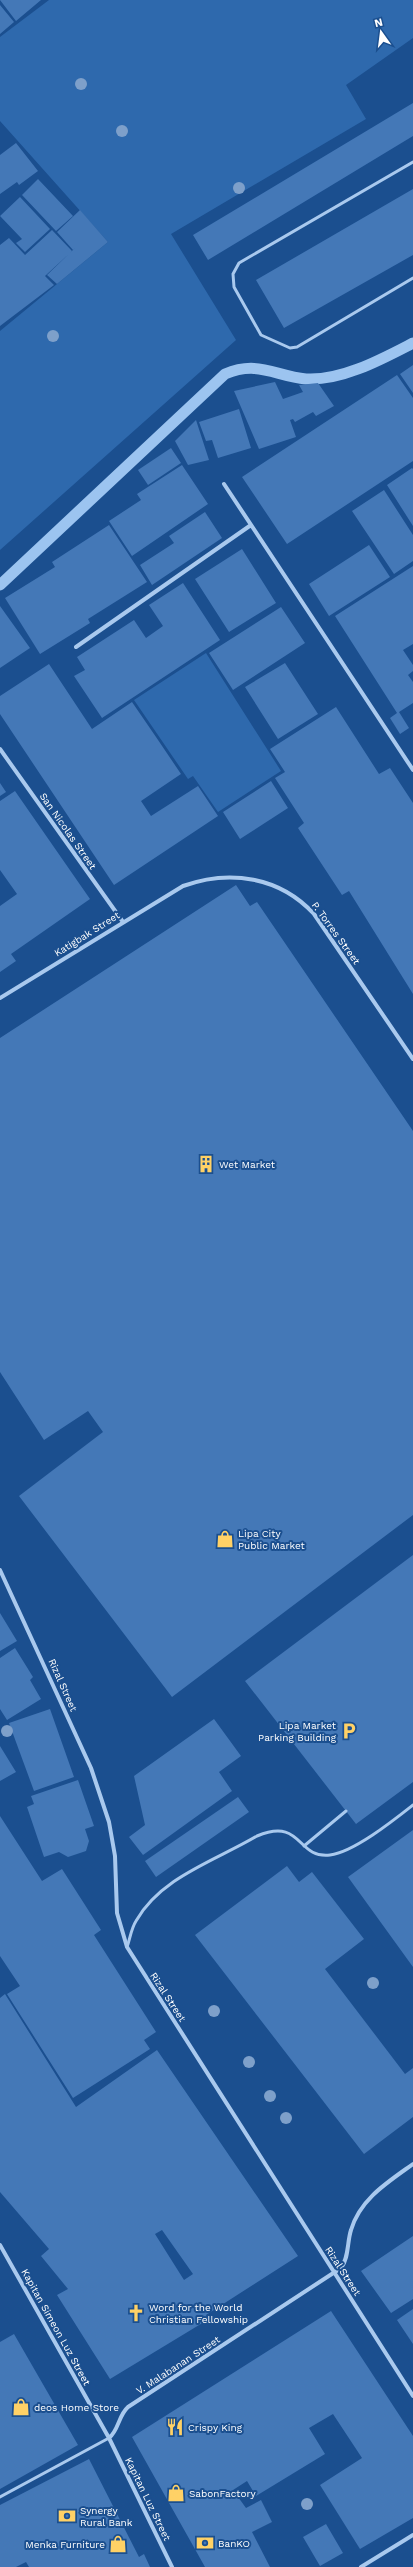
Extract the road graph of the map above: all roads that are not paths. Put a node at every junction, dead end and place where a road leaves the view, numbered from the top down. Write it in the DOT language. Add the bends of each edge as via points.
graph roads {
  1 [pos="413,162"];
  2 [pos="413,278"];
  3 [pos="224,484"];
  4 [pos="251,525"];
  5 [pos="76,647"];
  6 [pos="0,749"];
  7 [pos="413,770"];
  8 [pos="183,886"];
  9 [pos="123,922"];
  10 [pos="0,998"];
  11 [pos="413,1059"];
  12 [pos="0,1570"];
  13 [pos="413,1805"];
  14 [pos="346,1811"];
  15 [pos="304,1846"];
  16 [pos="127,1947"];
  17 [pos="413,2164"];
  18 [pos="0,2245"];
  19 [pos="335,2273"];
  20 [pos="413,2396"];
  21 [pos="109,2438"];
  22 [pos="0,2497"];
  23 [pos="413,2535"];
  24 [pos="172,2567"];
  25 [pos="361,2567"];
  1 -- 2 [label="lane" via="239,263 233,274 234,287 261,335 290,348 297,347"];
  3 -- 4 [label="street"];
  4 -- 5 [label="street"];
  4 -- 7 [label="street"];
  6 -- 9 [label="street, San Nicolas Street"];
  8 -- 9 [label="street, Katigbak Street"];
  8 -- 11 [label="street, P. Torres Street" via="215,877 244,878 275,885 303,902 314,914"];
  9 -- 10 [label="street, Katigbak Street"];
  12 -- 16 [label="street, Rizal Street" via="91,1768 107,1815 116,1856 117,1913"];
  13 -- 15 [label="lane" via="380,1831 330,1855 314,1853"];
  14 -- 15 [label="lane"];
  15 -- 16 [label="lane" via="294,1835 282,1830 272,1830 184,1876 162,1889 145,1906 134,1923"];
  16 -- 19 [label="street, Rizal Street"];
  17 -- 19 [label="street, V. Malabanan Street" via="375,2192 356,2215 346,2260"];
  18 -- 21 [label="street, Kapitan Simeon Luz Street"];
  19 -- 20 [label="street, Rizal Street"];
  19 -- 21 [label="street, V. Malabanan Street" via="128,2408 121,2415 114,2434"];
  21 -- 22 [label="lane"];
  21 -- 24 [label="street, Kapitan Luz Street"];
  23 -- 25 [label="street"];
}
